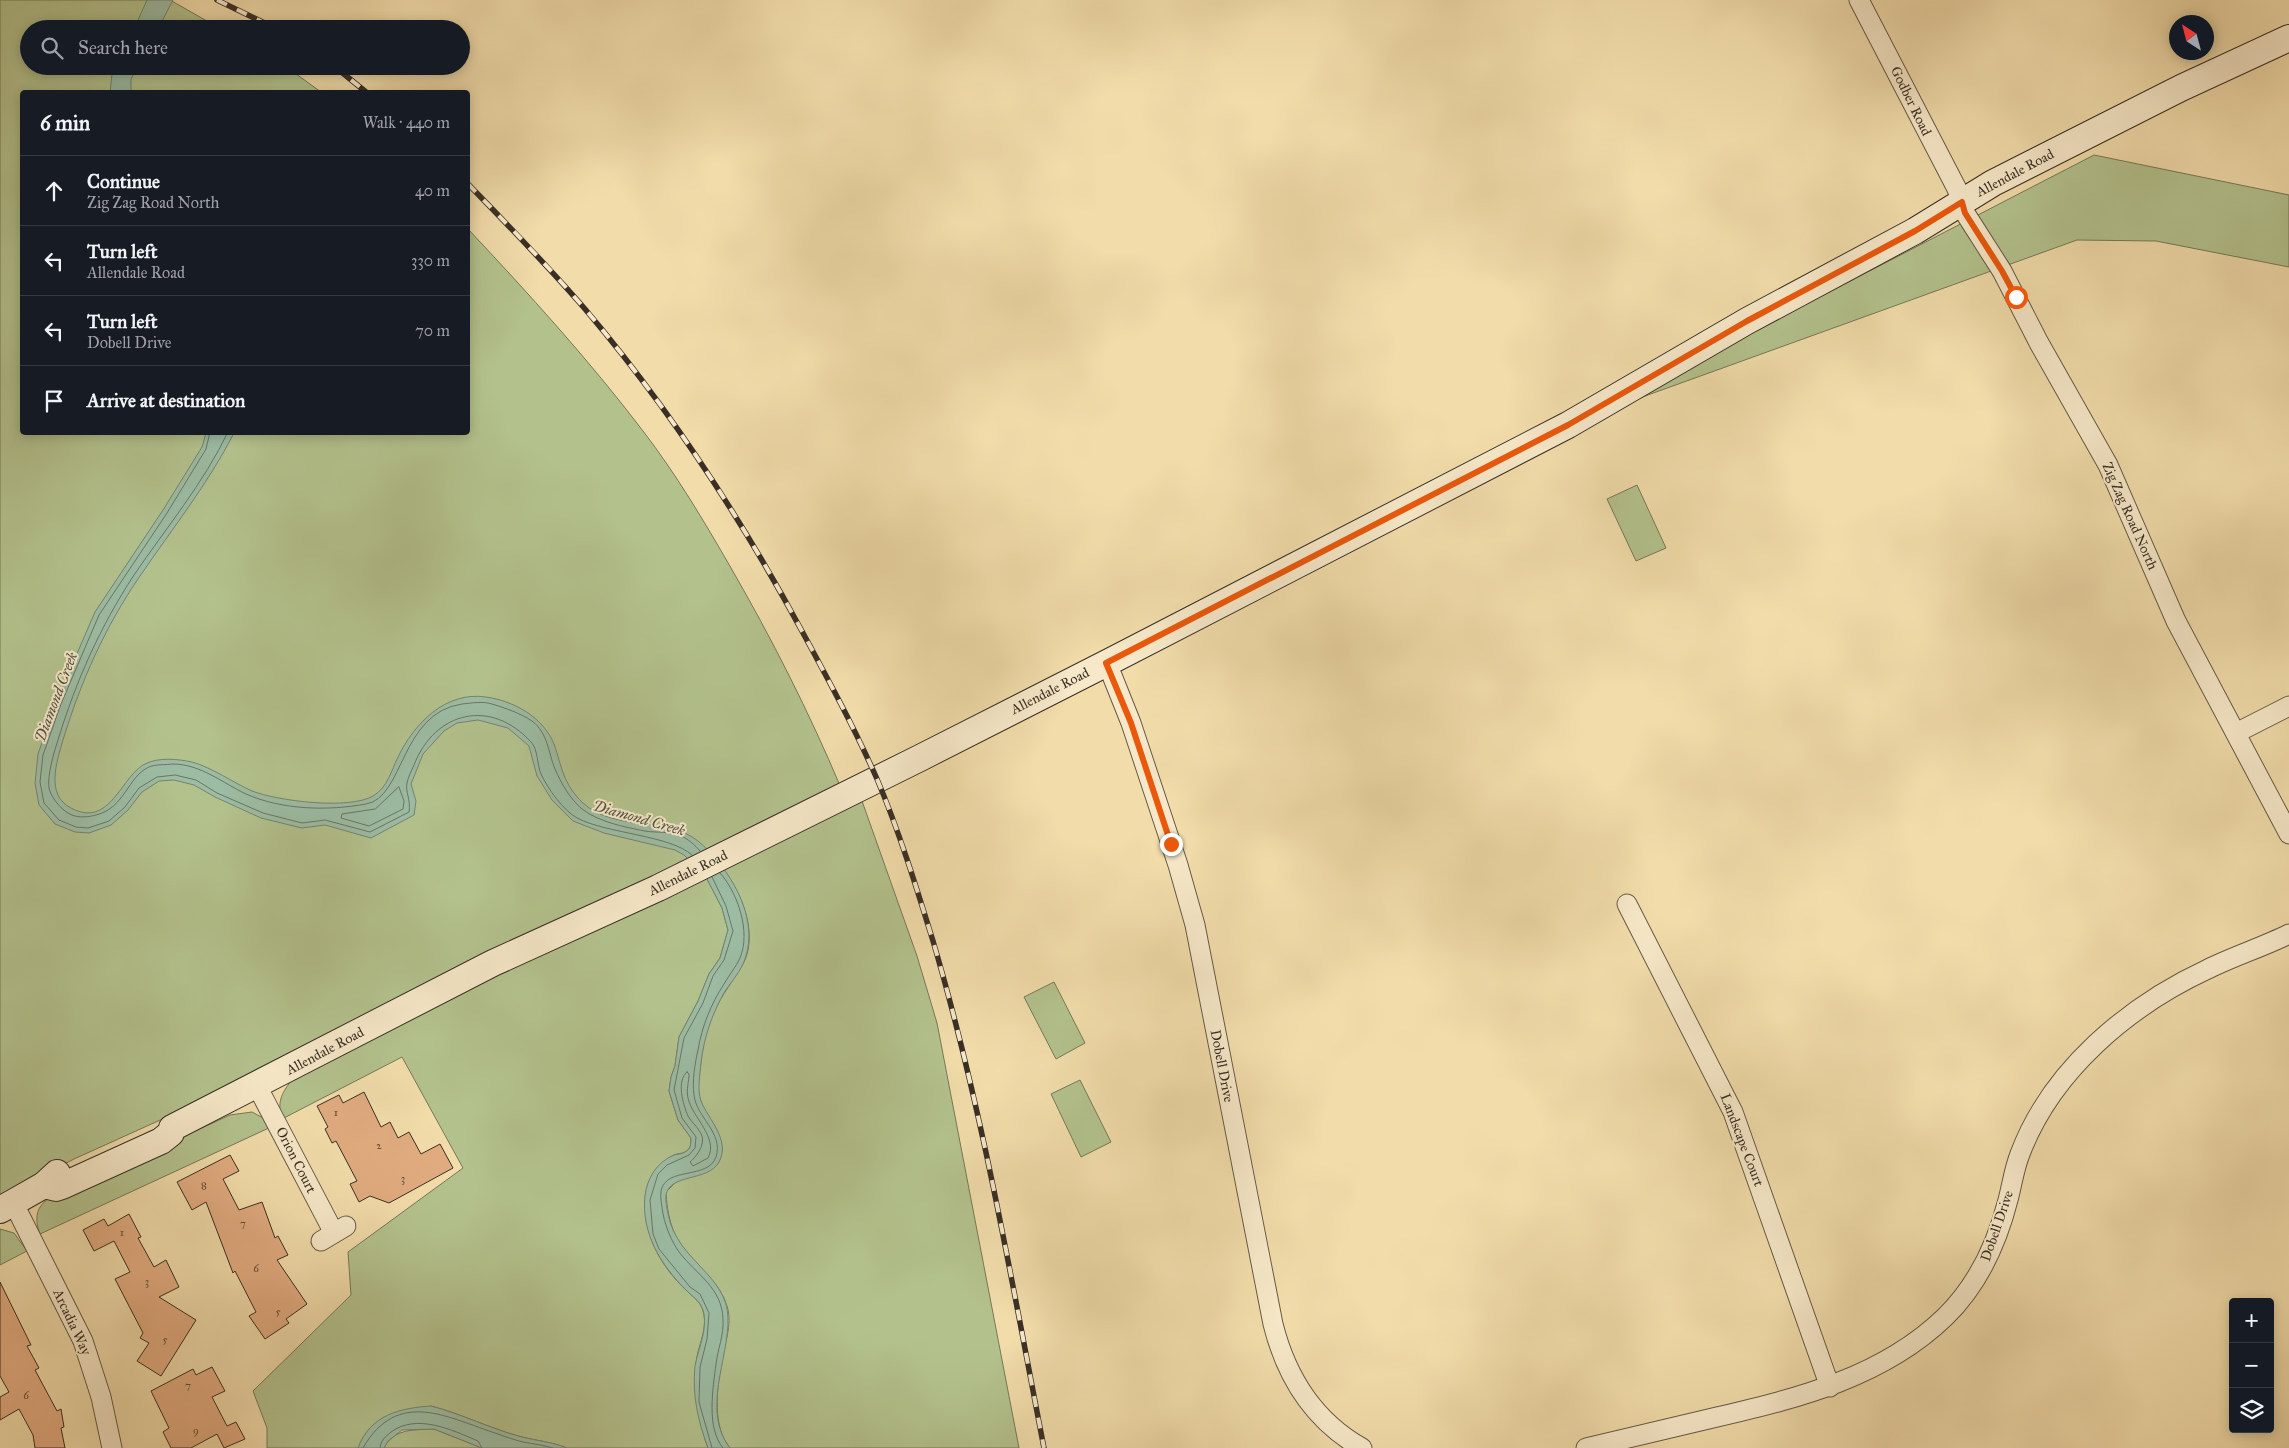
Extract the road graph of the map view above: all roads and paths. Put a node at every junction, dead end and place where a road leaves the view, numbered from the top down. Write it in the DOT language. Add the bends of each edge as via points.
graph roads {
  1 [pos="1859,0"];
  2 [pos="2289,38"];
  3 [pos="1962,202"];
  4 [pos="1106,663"];
  5 [pos="2289,706"];
  6 [pos="2236,733"];
  7 [pos="2289,834"];
  8 [pos="1627,904"];
  9 [pos="2289,934"];
  10 [pos="257,1086"];
  11 [pos="6,1206"];
  12 [pos="334,1233"];
  13 [pos="1830,1387"];
  14 [pos="112,1448"];
  15 [pos="1362,1448"];
  16 [pos="1586,1448"];
  1 -- 3 [label="street, Godber Road"];
  2 -- 3 [label="street, Allendale Road" via="2159,99"];
  3 -- 4 [label="street, Allendale Road" via="1568,425"];
  3 -- 6 [label="street, Zig Zag Road North" via="1965,213 2002,271 2042,350 2108,465 2172,612"];
  4 -- 10 [label="street, Allendale Road" via="658,888 493,963"];
  4 -- 15 [label="street, Dobell Drive" via="1131,723 1192,915 1281,1352 1294,1381 1312,1405 1337,1431"];
  5 -- 6 [label="street"];
  6 -- 7 [label="street, Zig Zag Road North"];
  8 -- 13 [label="street, Landscape Court" via="1733,1112"];
  9 -- 13 [label="street, Dobell Drive" via="2206,969 2175,986 2137,1011 2090,1050 2064,1077 2035,1121 2019,1156 1992,1247 1969,1290 1945,1317 1916,1341 1882,1363"];
  10 -- 11 [label="street, Allendale Road" via="172,1128 161,1141 62,1186 44,1185"];
  10 -- 12 [label="street, Orion Court"];
  11 -- 14 [label="street, Arcadia Way" via="83,1341 101,1397"];
  13 -- 16 [label="street, Dobell Drive" via="1778,1403"];
}
